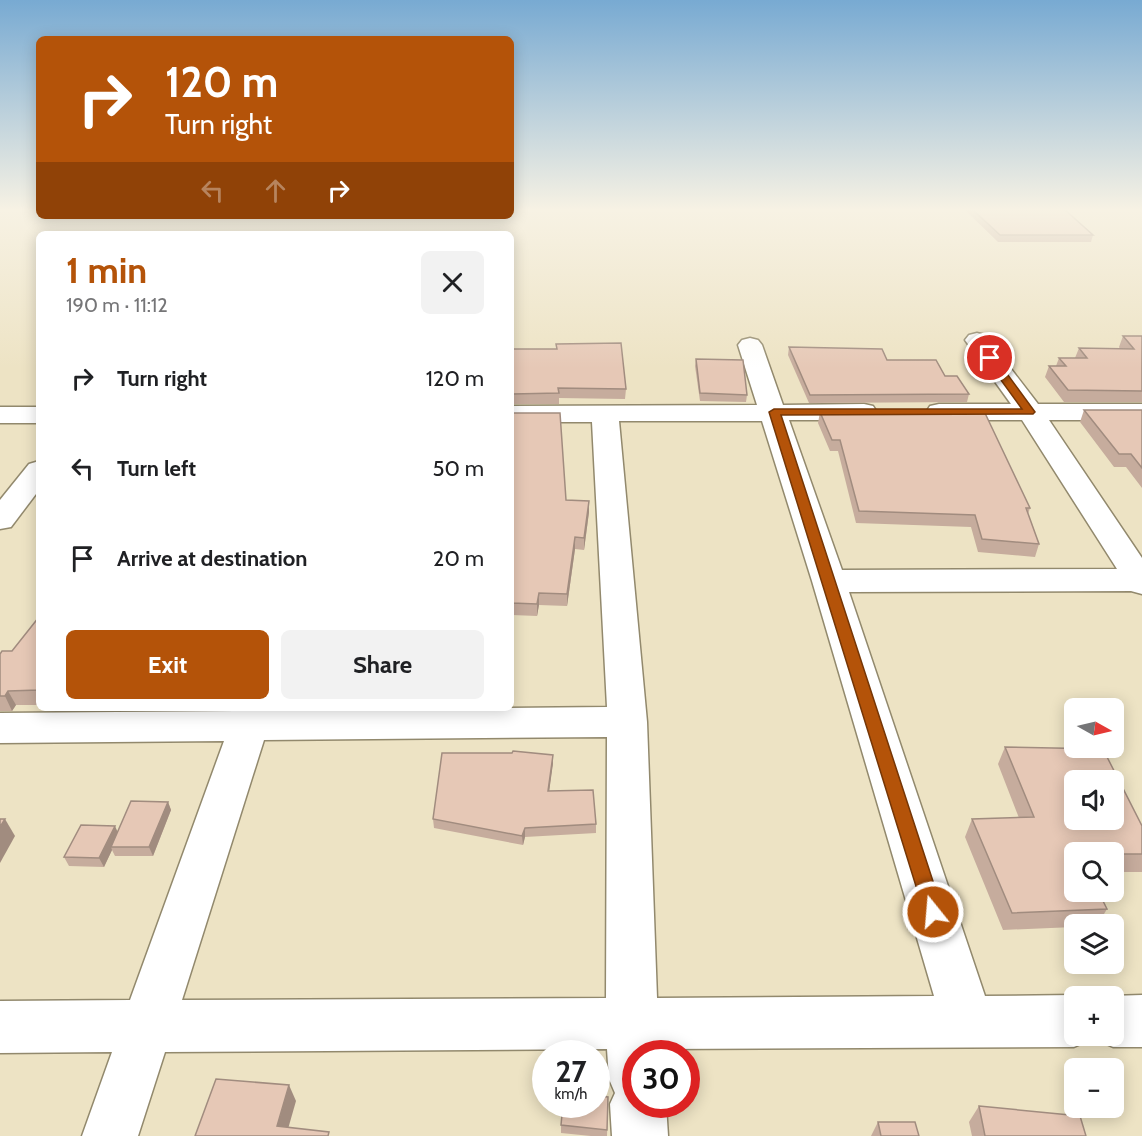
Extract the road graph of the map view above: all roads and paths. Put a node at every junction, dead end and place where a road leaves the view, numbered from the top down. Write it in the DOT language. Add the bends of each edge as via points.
graph roads {
  1 [pos="977,340"];
  2 [pos="750,345"];
  3 [pos="774,412"];
  4 [pos="1030,412"];
  5 [pos="1142,412"];
  6 [pos="514,414"];
  7 [pos="605,414"];
  8 [pos="0,415"];
  9 [pos="36,415"];
  10 [pos="36,474"];
  11 [pos="0,520"];
  12 [pos="829,581"];
  13 [pos="1141,581"];
  14 [pos="252,717"];
  15 [pos="627,722"];
  16 [pos="0,728"];
  17 [pos="1124,1021"];
  18 [pos="1142,1021"];
  19 [pos="968,1022"];
  20 [pos="1064,1022"];
  21 [pos="632,1025"];
  22 [pos="145,1027"];
  23 [pos="0,1028"];
  24 [pos="633,1040"];
  25 [pos="639,1118"];
  26 [pos="110,1136"];
  27 [pos="640,1136"];
  1 -- 4 [label="street"];
  2 -- 3 [label="street"];
  3 -- 4 [label="street"];
  3 -- 7 [label="street"];
  3 -- 12 [label="street"];
  4 -- 5 [label="street"];
  4 -- 13 [label="street"];
  6 -- 7 [label="street"];
  7 -- 15 [label="street"];
  8 -- 9 [label="street"];
  10 -- 11 [label="street"];
  12 -- 13 [label="street"];
  12 -- 19 [label="street"];
  14 -- 15 [label="street"];
  14 -- 16 [label="street"];
  14 -- 22 [label="street"];
  15 -- 21 [label="street"];
  17 -- 18 [label="street"];
  19 -- 20 [label="street"];
  19 -- 21 [label="street"];
  21 -- 22 [label="street"];
  21 -- 24 [label="street"];
  22 -- 23 [label="street"];
  22 -- 26 [label="street"];
  25 -- 27 [label="street"];
}
